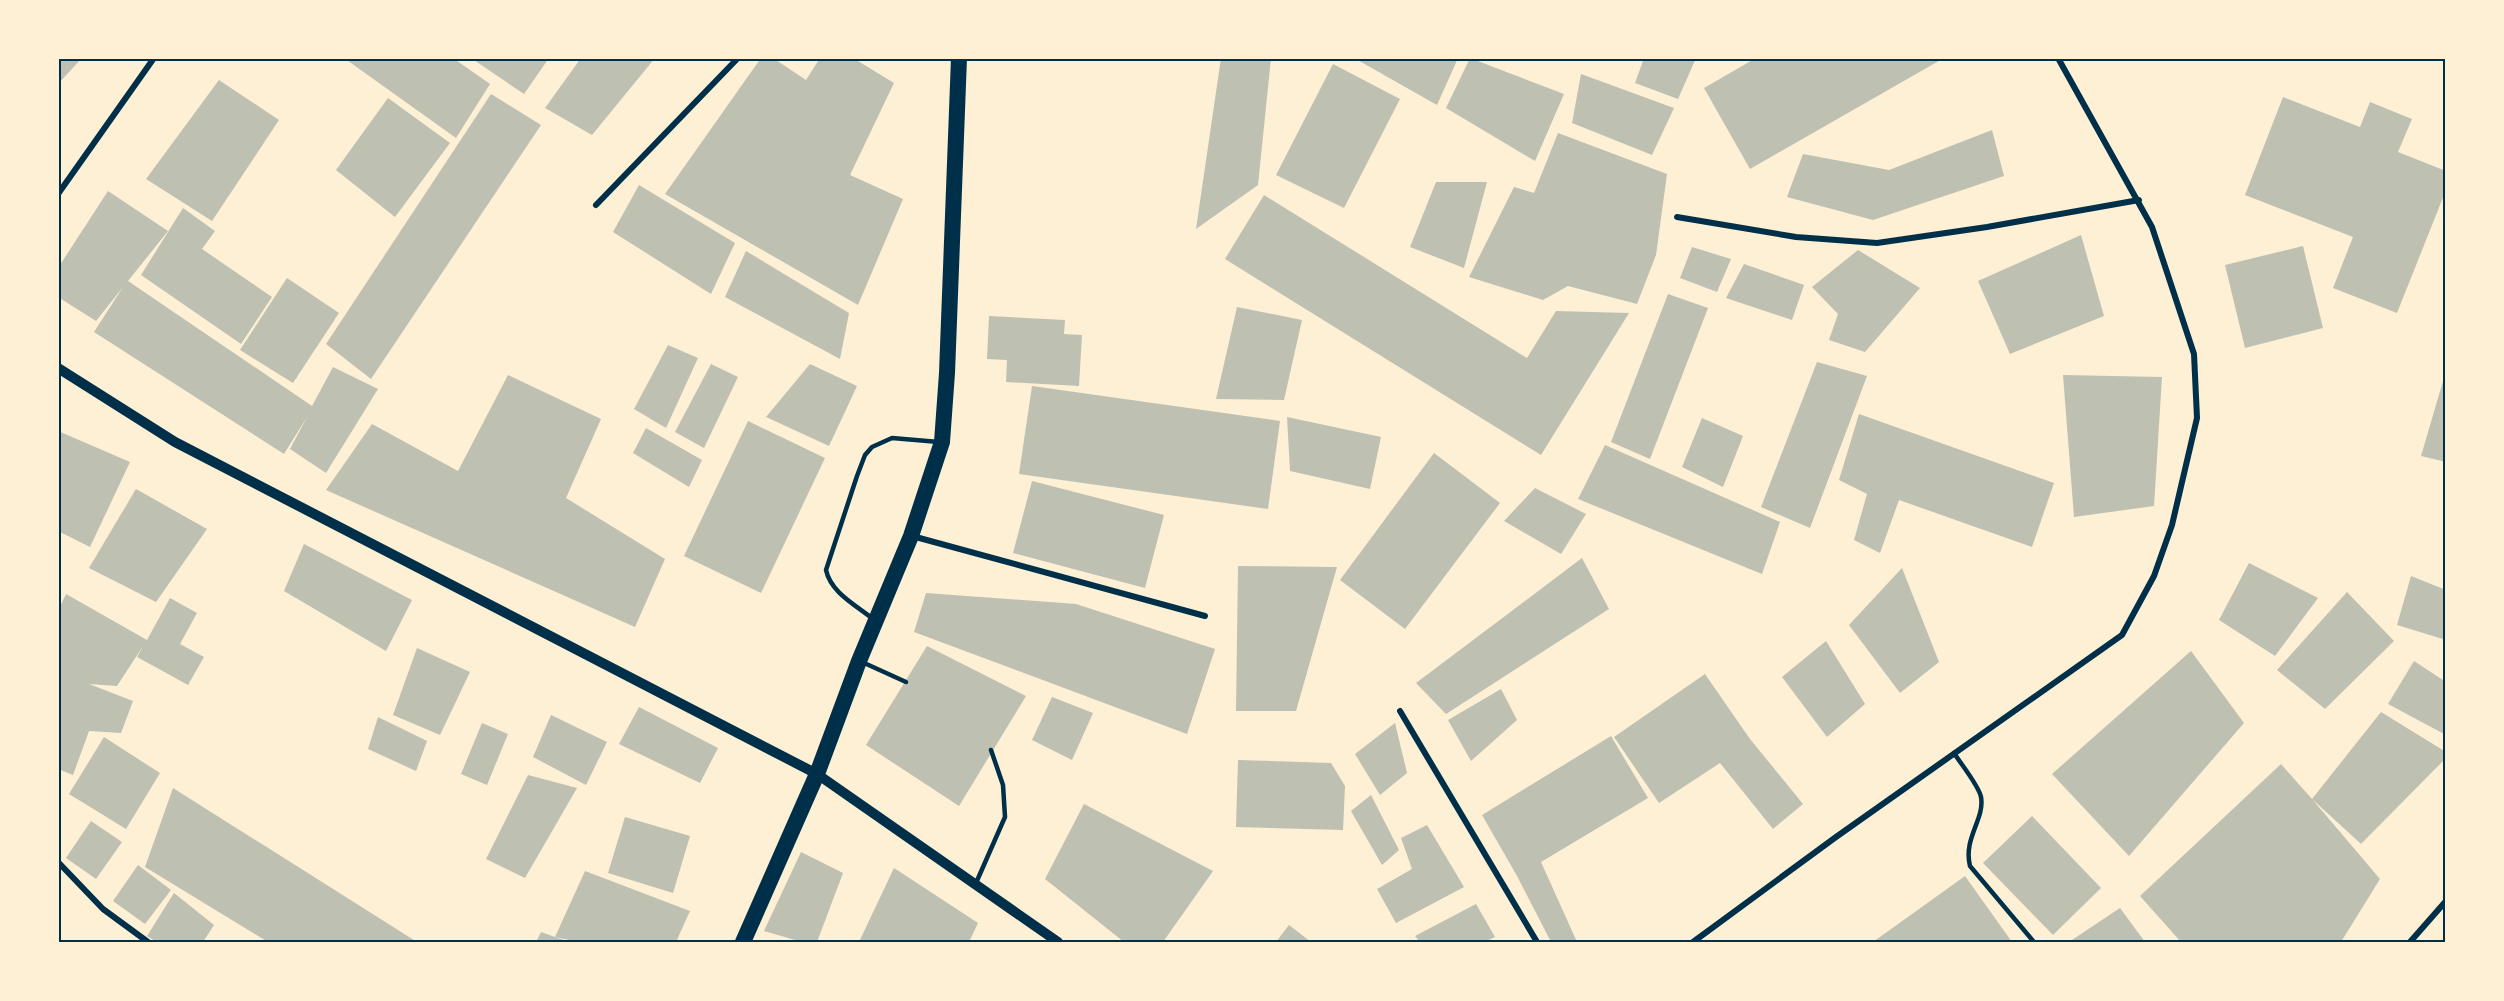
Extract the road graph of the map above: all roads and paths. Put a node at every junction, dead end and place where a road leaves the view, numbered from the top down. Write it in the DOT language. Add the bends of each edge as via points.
graph roads {
  1 [pos="154,58"];
  2 [pos="738,58"];
  3 [pos="958,58"];
  4 [pos="2058,58"];
  5 [pos="58,194"];
  6 [pos="2139,200"];
  7 [pos="596,205"];
  8 [pos="1677,217"];
  9 [pos="58,368"];
  10 [pos="942,442"];
  11 [pos="911,536"];
  12 [pos="1205,616"];
  13 [pos="876,621"];
  14 [pos="859,661"];
  15 [pos="906,682"];
  16 [pos="1400,711"];
  17 [pos="991,750"];
  18 [pos="1954,753"];
  19 [pos="818,774"];
  20 [pos="58,862"];
  21 [pos="975,885"];
  22 [pos="2445,902"];
  23 [pos="148,942"];
  24 [pos="743,942"];
  25 [pos="1058,942"];
  26 [pos="1537,942"];
  27 [pos="1693,942"];
  28 [pos="2034,942"];
  29 [pos="2410,942"];
  1 -- 5 [label="street"];
  2 -- 7 [label="street"];
  3 -- 10 [label="highway"];
  4 -- 6 [label="street"];
  6 -- 8 [label="street" via="1987,228 1877,243 1796,237"];
  6 -- 18 [label="street" via="2152,227 2194,354 2197,418 2172,525 2154,576 2121,635"];
  9 -- 19 [label="street" via="175,442"];
  10 -- 11 [label="highway"];
  10 -- 13 [label="lane" via="892,438 881,442 865,455 856,476 826,570 828,581 839,593"];
  11 -- 12 [label="street"];
  11 -- 13 [label="highway"];
  13 -- 14 [label="highway"];
  14 -- 15 [label="lane"];
  14 -- 19 [label="highway"];
  16 -- 26 [label="street"];
  17 -- 21 [label="lane" via="1003,785 1005,818"];
  18 -- 27 [label="street"];
  18 -- 28 [label="lane" via="1981,795 1967,849 1970,866"];
  19 -- 21 [label="street"];
  19 -- 24 [label="highway"];
  20 -- 23 [label="street" via="103,909"];
  21 -- 25 [label="street"];
  22 -- 29 [label="street"];
}
